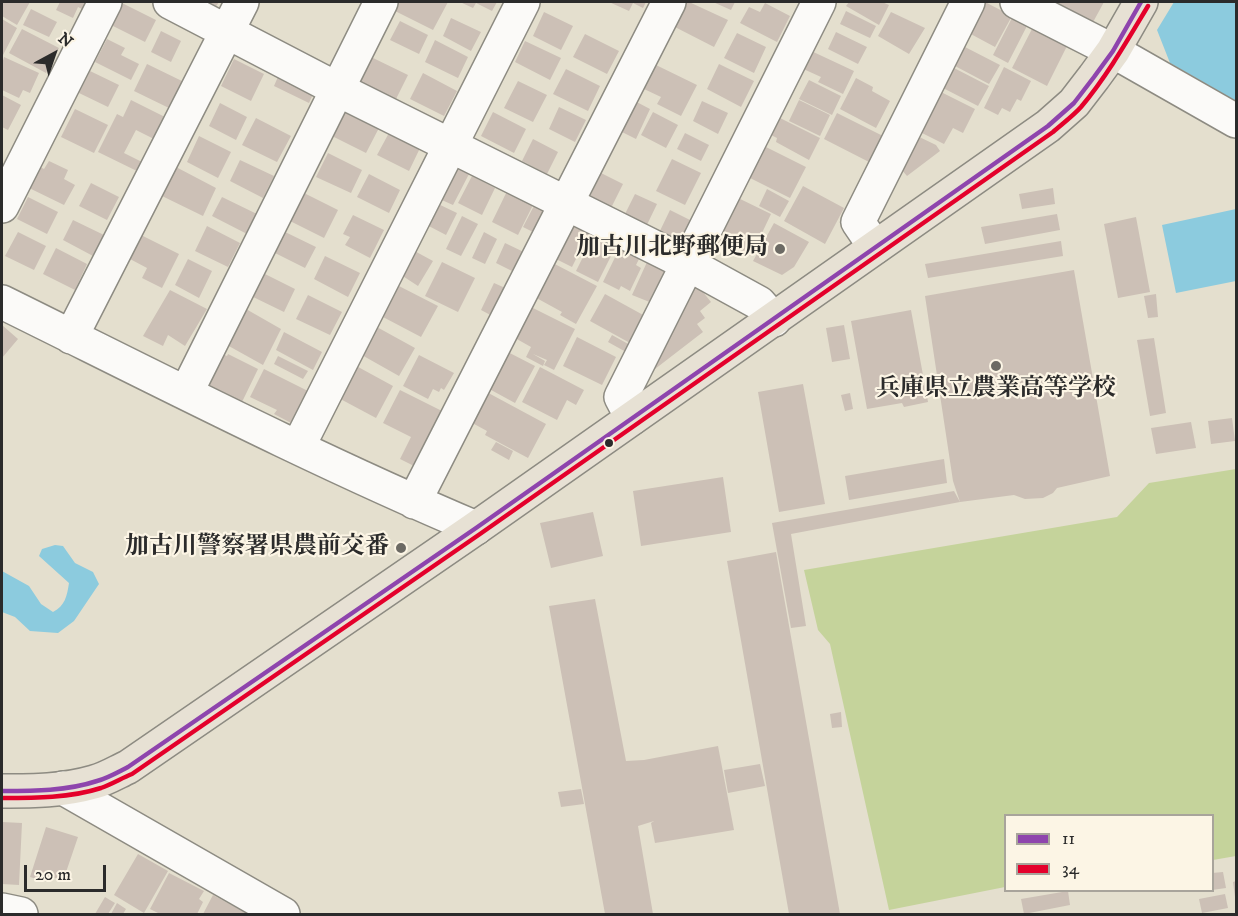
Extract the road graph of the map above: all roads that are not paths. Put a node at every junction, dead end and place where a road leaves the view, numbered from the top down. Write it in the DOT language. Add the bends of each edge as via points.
graph roads {
  1 [pos="105,2"];
  2 [pos="170,2"];
  3 [pos="242,2"];
  4 [pos="381,2"];
  5 [pos="523,2"];
  6 [pos="669,2"];
  7 [pos="819,2"];
  8 [pos="968,2"];
  9 [pos="1017,2"];
  10 [pos="1141,2"];
  11 [pos="227,30"];
  12 [pos="1113,51"];
  13 [pos="337,89"];
  14 [pos="1236,121"];
  15 [pos="450,145"];
  16 [pos="566,203"];
  17 [pos="2,206"];
  18 [pos="875,247"];
  19 [pos="688,264"];
  20 [pos="2,302"];
  21 [pos="774,320"];
  22 [pos="71,337"];
  23 [pos="186,393"];
  24 [pos="632,418"];
  25 [pos="298,447"];
  26 [pos="414,502"];
  27 [pos="476,528"];
  28 [pos="63,788"];
  29 [pos="2,791"];
  30 [pos="284,915"];
  1 -- 17 [label="street"];
  2 -- 11 [label="street"];
  3 -- 11 [label="street"];
  4 -- 13 [label="street"];
  5 -- 15 [label="street"];
  6 -- 16 [label="street"];
  7 -- 19 [label="street"];
  8 -- 18 [label="street" via="858,222"];
  9 -- 12 [label="street"];
  10 -- 12 [label="main road"];
  11 -- 13 [label="street"];
  11 -- 22 [label="street"];
  12 -- 14 [label="street"];
  12 -- 18 [label="main road" via="1074,103 1048,126"];
  13 -- 15 [label="street"];
  13 -- 23 [label="street"];
  15 -- 16 [label="street"];
  15 -- 25 [label="street"];
  16 -- 19 [label="street"];
  16 -- 26 [label="street"];
  18 -- 21 [label="main road"];
  19 -- 21 [label="street" via="759,303"];
  19 -- 24 [label="street" via="621,397"];
  20 -- 22 [label="street"];
  21 -- 24 [label="main road"];
  22 -- 23 [label="street"];
  23 -- 25 [label="street"];
  24 -- 27 [label="main road"];
  25 -- 26 [label="street"];
  26 -- 27 [label="street"];
  27 -- 28 [label="main road" via="128,767 95,782"];
  28 -- 29 [label="main road"];
  28 -- 30 [label="street"];
}
